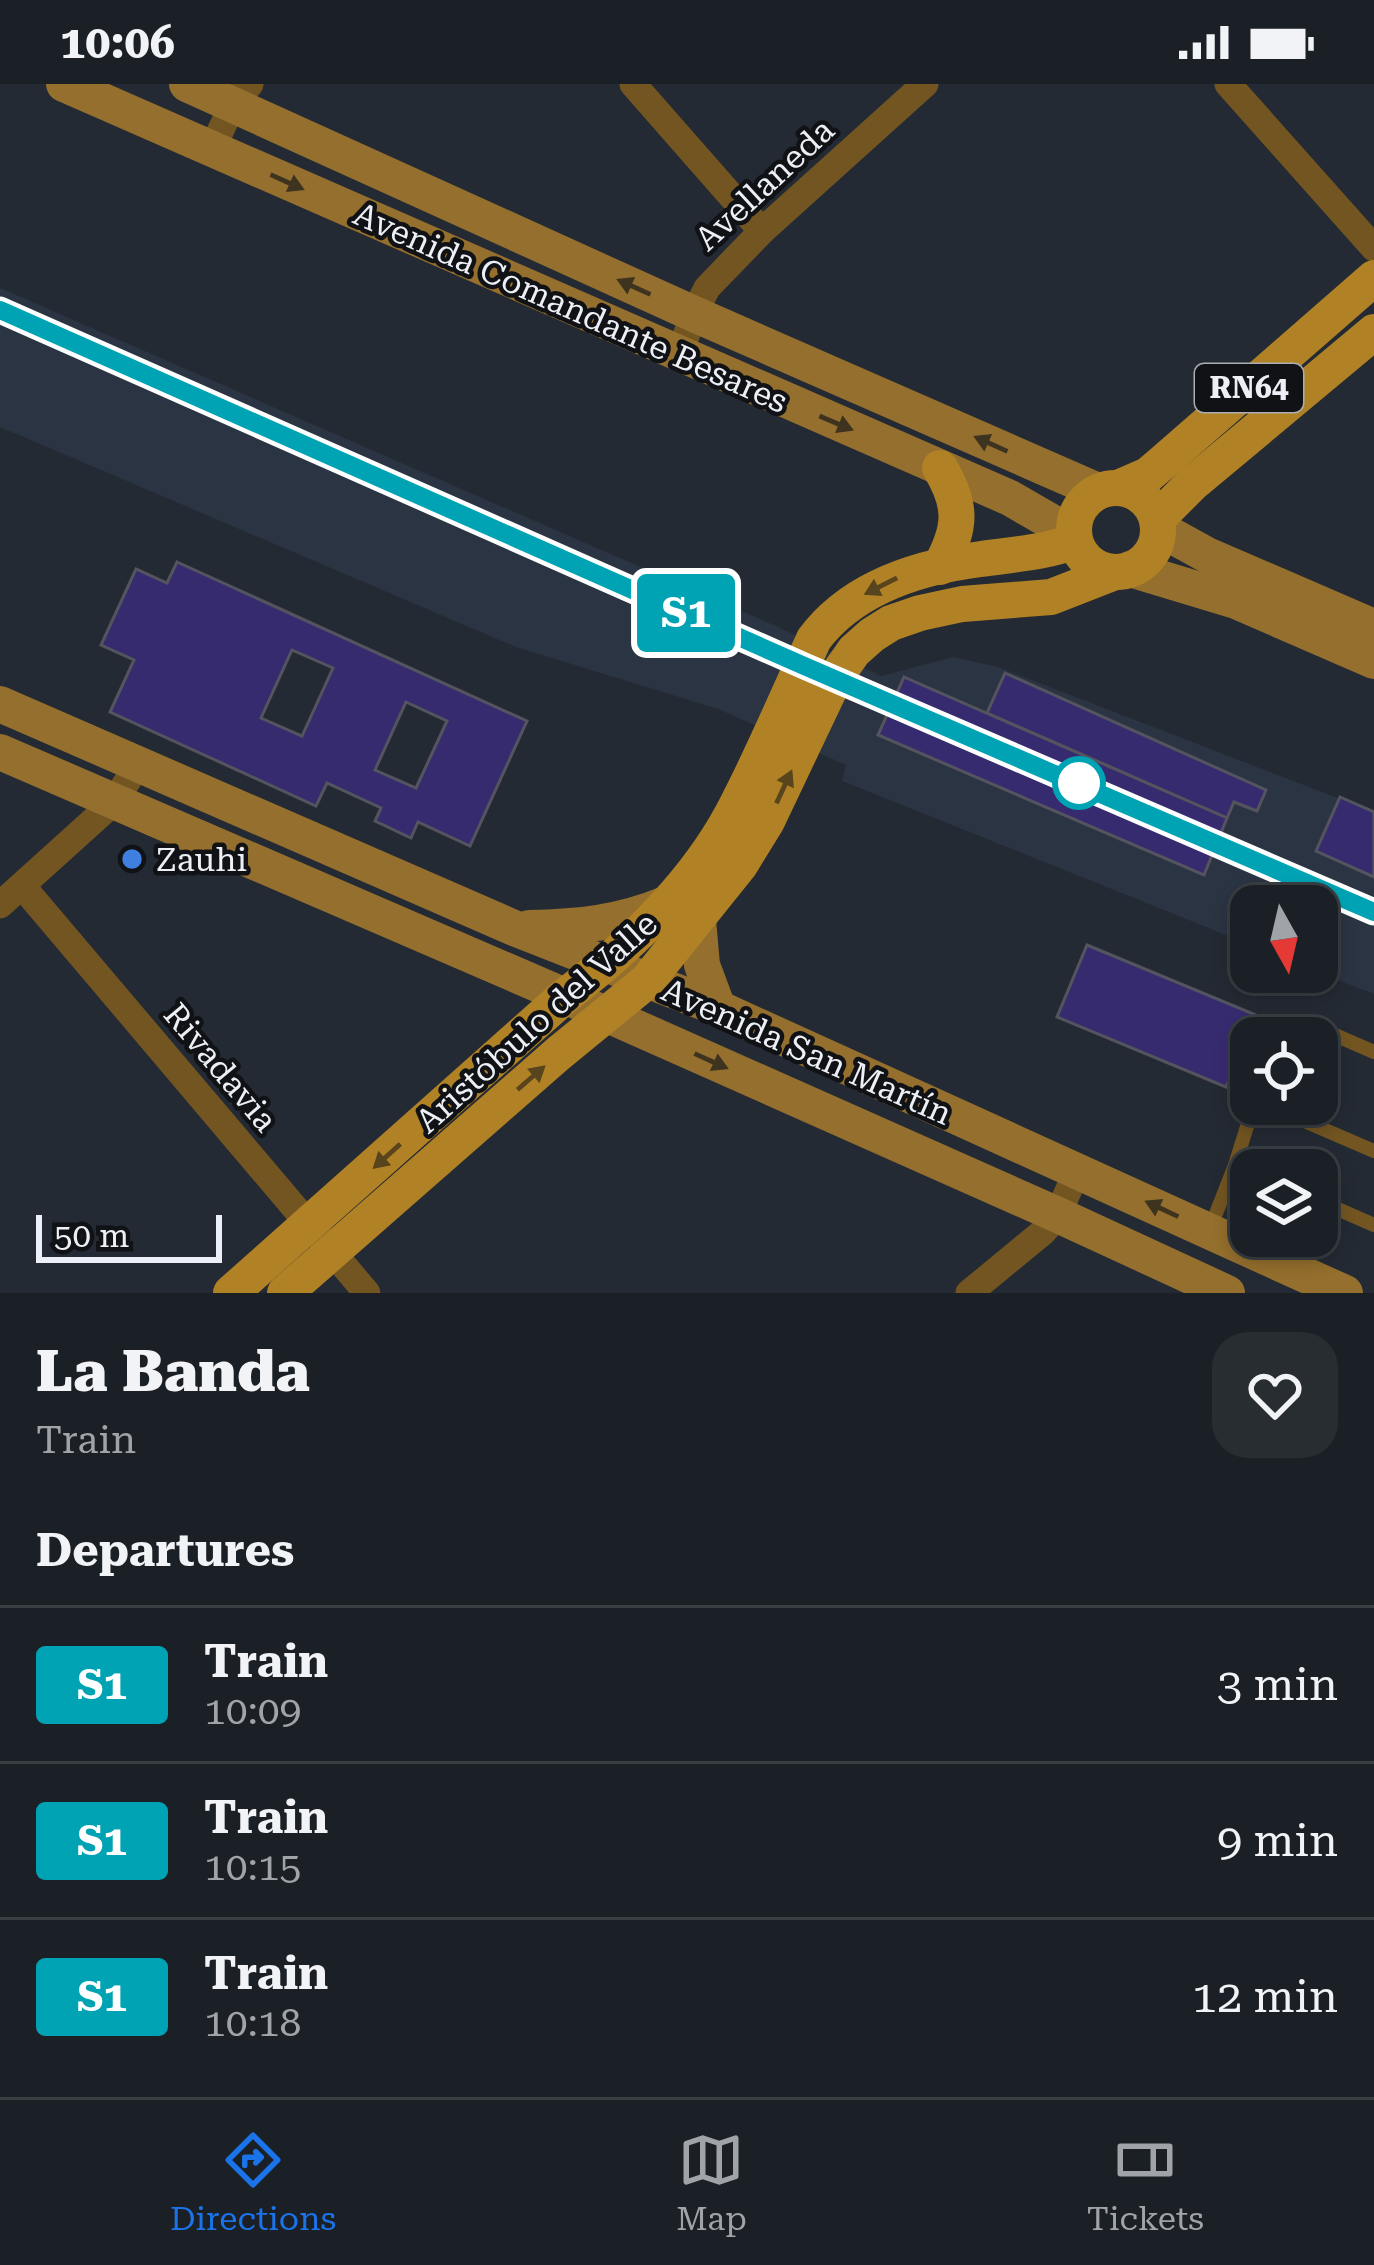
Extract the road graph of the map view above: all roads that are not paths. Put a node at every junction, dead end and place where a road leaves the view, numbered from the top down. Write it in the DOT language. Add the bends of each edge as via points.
graph roads {
  1 [pos="64,84"];
  2 [pos="187,84"];
  3 [pos="633,84"];
  4 [pos="925,84"];
  5 [pos="1228,84"];
  6 [pos="241,94"];
  7 [pos="212,149"];
  8 [pos="762,231"];
  9 [pos="1374,248"];
  10 [pos="1374,278"];
  11 [pos="694,314"];
  12 [pos="1374,332"];
  13 [pos="680,355"];
  14 [pos="940,469"];
  15 [pos="1108,490"];
  16 [pos="1157,524"];
  17 [pos="1074,538"];
  18 [pos="940,567"];
  19 [pos="1123,570"];
  20 [pos="1374,627"];
  21 [pos="1374,661"];
  22 [pos="0,704"];
  23 [pos="0,752"];
  24 [pos="137,766"];
  25 [pos="114,802"];
  26 [pos="22,887"];
  27 [pos="0,905"];
  28 [pos="682,912"];
  29 [pos="514,928"];
  30 [pos="606,965"];
  31 [pos="647,981"];
  32 [pos="565,996"];
  33 [pos="718,1008"];
  34 [pos="604,1014"];
  35 [pos="1338,1036"];
  36 [pos="1374,1052"];
  37 [pos="1314,1125"];
  38 [pos="1374,1151"];
  39 [pos="1077,1170"];
  40 [pos="1230,1178"];
  41 [pos="1338,1209"];
  42 [pos="1058,1215"];
  43 [pos="1374,1225"];
  44 [pos="1209,1231"];
  45 [pos="320,1239"];
  46 [pos="972,1292"];
  47 [pos="231,1293"];
  48 [pos="285,1293"];
  49 [pos="367,1293"];
  50 [pos="1227,1293"];
  51 [pos="1345,1293"];
  1 -- 7 [label="main road, Avenida Comandante Besares"];
  2 -- 6 [label="main road, Avenida Comandante Besares"];
  3 -- 8 [label="street"];
  4 -- 8 [label="street, Avellaneda"];
  5 -- 9 [label="street"];
  6 -- 7 [label="street"];
  11 -- 6 [label="main road, Avenida Comandante Besares, one-way"];
  7 -- 13 [label="main road, Avenida Comandante Besares, one-way"];
  8 -- 11 [label="street, Avellaneda" via="707,288"];
  10 -- 15 [label="main road, RN64" via="1162,464"];
  11 -- 13 [label="street, Avellaneda"];
  15 -- 11 [label="main road, Avenida Comandante Besares, one-way"];
  12 -- 16 [label="main road, RN64" via="1192,484"];
  13 -- 14 [label="main road, Avenida Comandante Besares, one-way"];
  14 -- 17 [label="main road, Avenida Comandante Besares" via="1010,498"];
  14 -- 18 [label="main road" via="958,520"];
  15 -- 16 [label="main road" via="1142,497"];
  15 -- 17 [label="main road" via="1082,505"];
  16 -- 19 [label="main road, RN64" via="1148,557"];
  16 -- 20 [label="main road" via="1207,555"];
  17 -- 18 [label="main road, Aristóbulo del Valle" via="1032,554"];
  17 -- 19 [label="main road" via="1090,563"];
  18 -- 28 [label="main road, Aristóbulo del Valle, one-way" via="851,602 814,639"];
  19 -- 21 [label="main road" via="1236,601"];
  28 -- 19 [label="main road, Aristóbulo del Valle, one-way" via="740,865 835,678 872,635 920,613 1051,597"];
  22 -- 24 [label="main road, Avenida San Martín"];
  23 -- 25 [label="main road, Avenida San Martín"];
  24 -- 25 [label="street"];
  24 -- 29 [label="main road, Avenida San Martín"];
  25 -- 26 [label="street"];
  25 -- 32 [label="main road, Avenida San Martín"];
  26 -- 27 [label="street"];
  26 -- 45 [label="street, Rivadavia"];
  28 -- 29 [label="main road"];
  28 -- 30 [label="main road, Aristóbulo del Valle"];
  28 -- 31 [label="main road, Aristóbulo del Valle"];
  28 -- 33 [label="main road"];
  29 -- 30 [label="main road, Avenida San Martín"];
  30 -- 31 [label="main road, Avenida San Martín"];
  30 -- 32 [label="main road, Aristóbulo del Valle"];
  31 -- 33 [label="main road, Avenida San Martín"];
  31 -- 34 [label="main road, Aristóbulo del Valle"];
  32 -- 34 [label="main road, Avenida San Martín"];
  32 -- 45 [label="main road, Aristóbulo del Valle, one-way"];
  33 -- 39 [label="main road, Avenida San Martín"];
  34 -- 42 [label="main road, Avenida San Martín, one-way"];
  45 -- 34 [label="main road, Aristóbulo del Valle, one-way"];
  35 -- 36 [label="lane"];
  37 -- 38 [label="lane"];
  39 -- 42 [label="street"];
  44 -- 39 [label="main road, Avenida San Martín, one-way"];
  40 -- 44 [label="lane"];
  41 -- 43 [label="lane"];
  42 -- 46 [label="street"];
  42 -- 50 [label="main road, Avenida San Martín"];
  44 -- 51 [label="main road, Avenida San Martín"];
  45 -- 47 [label="main road, Aristóbulo del Valle"];
  45 -- 48 [label="main road, Aristóbulo del Valle"];
  45 -- 49 [label="street, Rivadavia"];
}
